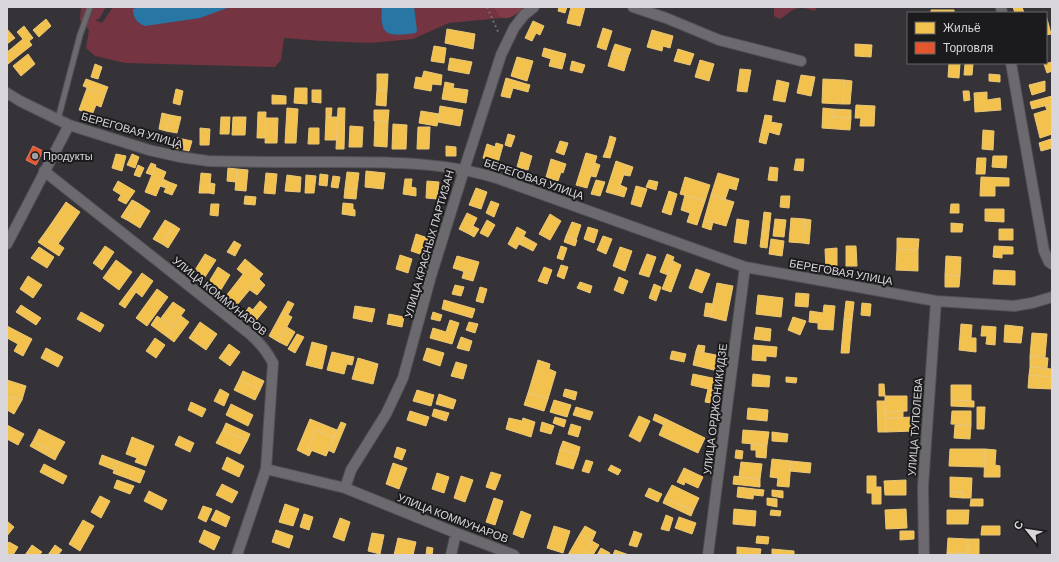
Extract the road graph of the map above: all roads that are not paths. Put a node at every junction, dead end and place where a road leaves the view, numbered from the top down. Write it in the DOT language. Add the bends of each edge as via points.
graph roads {
  1 [pos="90,7"];
  2 [pos="534,7"];
  3 [pos="633,7"];
  4 [pos="802,61"];
  5 [pos="1011,64"];
  6 [pos="7,92"];
  7 [pos="58,119"];
  8 [pos="69,125"];
  9 [pos="464,170"];
  10 [pos="44,171"];
  11 [pos="7,244"];
  12 [pos="1052,264"];
  13 [pos="746,267"];
  14 [pos="1052,297"];
  15 [pos="936,301"];
  16 [pos="266,468"];
  17 [pos="345,488"];
  18 [pos="456,533"];
  19 [pos="237,555"];
  20 [pos="451,555"];
  21 [pos="514,555"];
  22 [pos="708,555"];
  23 [pos="924,555"];
  1 -- 7 [label="lane"];
  2 -- 9 [label="street, УЛИЦА КРАСНЫХ ПАРТИЗАН" via="514,28 503,51"];
  3 -- 4 [label="street" via="719,40"];
  5 -- 12 [label="street" via="1044,251"];
  6 -- 7 [label="street, БЕРЕГОВАЯ УЛИЦА"];
  7 -- 8 [label="street, БЕРЕГОВАЯ УЛИЦА"];
  8 -- 9 [label="street, БЕРЕГОВАЯ УЛИЦА" via="149,150 208,161 376,162"];
  8 -- 10 [label="street"];
  9 -- 13 [label="street, БЕРЕГОВАЯ УЛИЦА" via="505,181"];
  9 -- 17 [label="street, УЛИЦА КРАСНЫХ ПАРТИЗАН" via="403,378 386,414 351,470"];
  10 -- 11 [label="street"];
  10 -- 16 [label="street, УЛИЦА КОММУНАРОВ" via="250,334 267,352 273,363"];
  13 -- 15 [label="street, БЕРЕГОВАЯ УЛИЦА"];
  13 -- 22 [label="street, УЛИЦА ОРДЖОНИКИДЗЕ"];
  14 -- 15 [label="street, БЕРЕГОВАЯ УЛИЦА" via="1014,306"];
  15 -- 23 [label="street, УЛИЦА ТУПОЛЕВА" via="923,479"];
  16 -- 17 [label="street, УЛИЦА КОММУНАРОВ"];
  16 -- 19 [label="street"];
  17 -- 18 [label="street, УЛИЦА КОММУНАРОВ"];
  18 -- 20 [label="street"];
  18 -- 21 [label="street, УЛИЦА КОММУНАРОВ"];
}
